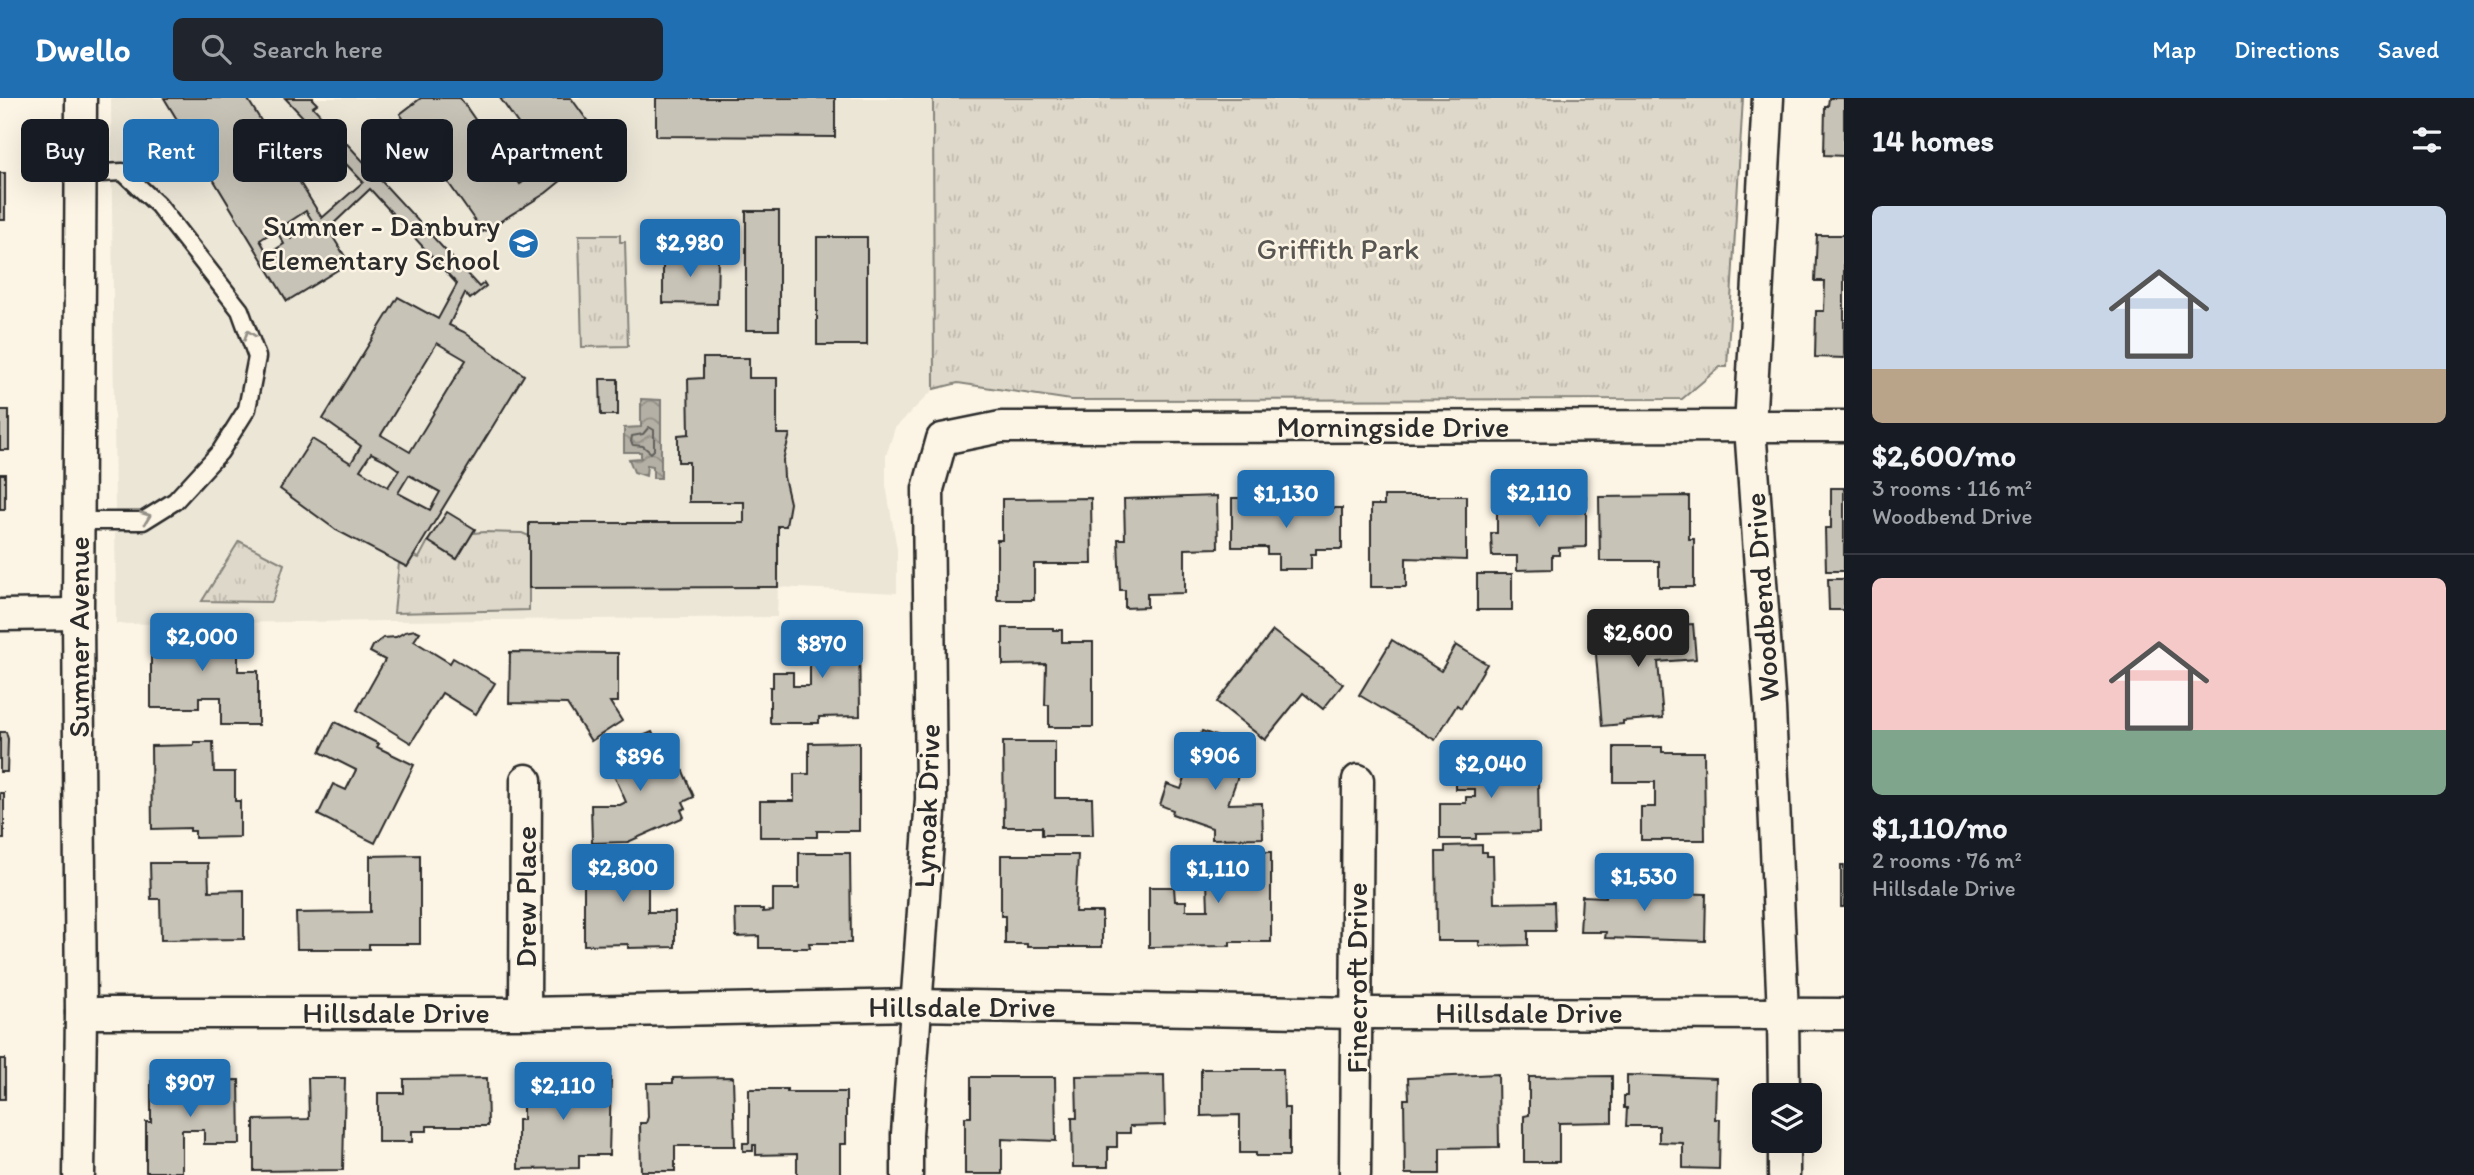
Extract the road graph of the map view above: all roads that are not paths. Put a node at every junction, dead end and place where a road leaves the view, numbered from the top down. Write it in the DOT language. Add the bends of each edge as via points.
graph roads {
  1 [pos="81,98"];
  2 [pos="1768,98"];
  3 [pos="81,119"];
  4 [pos="109,173"];
  5 [pos="80,182"];
  6 [pos="1844,426"];
  7 [pos="1751,427"];
  8 [pos="942,439"];
  9 [pos="79,521"];
  10 [pos="78,614"];
  11 [pos="0,615"];
  12 [pos="526,780"];
  13 [pos="1359,780"];
  14 [pos="916,1004"];
  15 [pos="81,1013"];
  16 [pos="525,1013"];
  17 [pos="1358,1013"];
  18 [pos="1783,1014"];
  19 [pos="1844,1014"];
  20 [pos="1783,1083"];
  21 [pos="1784,1153"];
  22 [pos="79,1175"];
  23 [pos="907,1175"];
  24 [pos="1356,1175"];
  25 [pos="1784,1175"];
  1 -- 3 [label="street, Sumner Avenue"];
  2 -- 7 [label="street, Woodbend Drive"];
  9 -- 4 [label="lane, one-way" via="143,521 175,501 220,452 247,409 257,357 240,310 158,205 123,172"];
  5 -- 9 [label="street, Sumner Avenue"];
  6 -- 7 [label="street, Morningside Drive"];
  7 -- 8 [label="street, Morningside Drive" via="1001,427"];
  7 -- 18 [label="street, Woodbend Drive" via="1766,632"];
  8 -- 14 [label="street, Lynoak Drive" via="928,489 931,799"];
  9 -- 10 [label="street, Sumner Avenue"];
  10 -- 11 [label="street"];
  10 -- 15 [label="street, Sumner Avenue"];
  12 -- 16 [label="street, Drew Place"];
  13 -- 17 [label="street, Finecroft Drive"];
  14 -- 16 [label="street, Hillsdale Drive"];
  14 -- 17 [label="street, Hillsdale Drive"];
  14 -- 23 [label="street, Lynoak Drive"];
  15 -- 16 [label="street, Hillsdale Drive"];
  15 -- 22 [label="street, Sumner Avenue"];
  17 -- 18 [label="street, Hillsdale Drive"];
  17 -- 24 [label="street, Finecroft Drive"];
  18 -- 19 [label="street, Hillsdale Drive"];
  18 -- 20 [label="street, Woodbend Drive"];
  21 -- 25 [label="street"];
}
